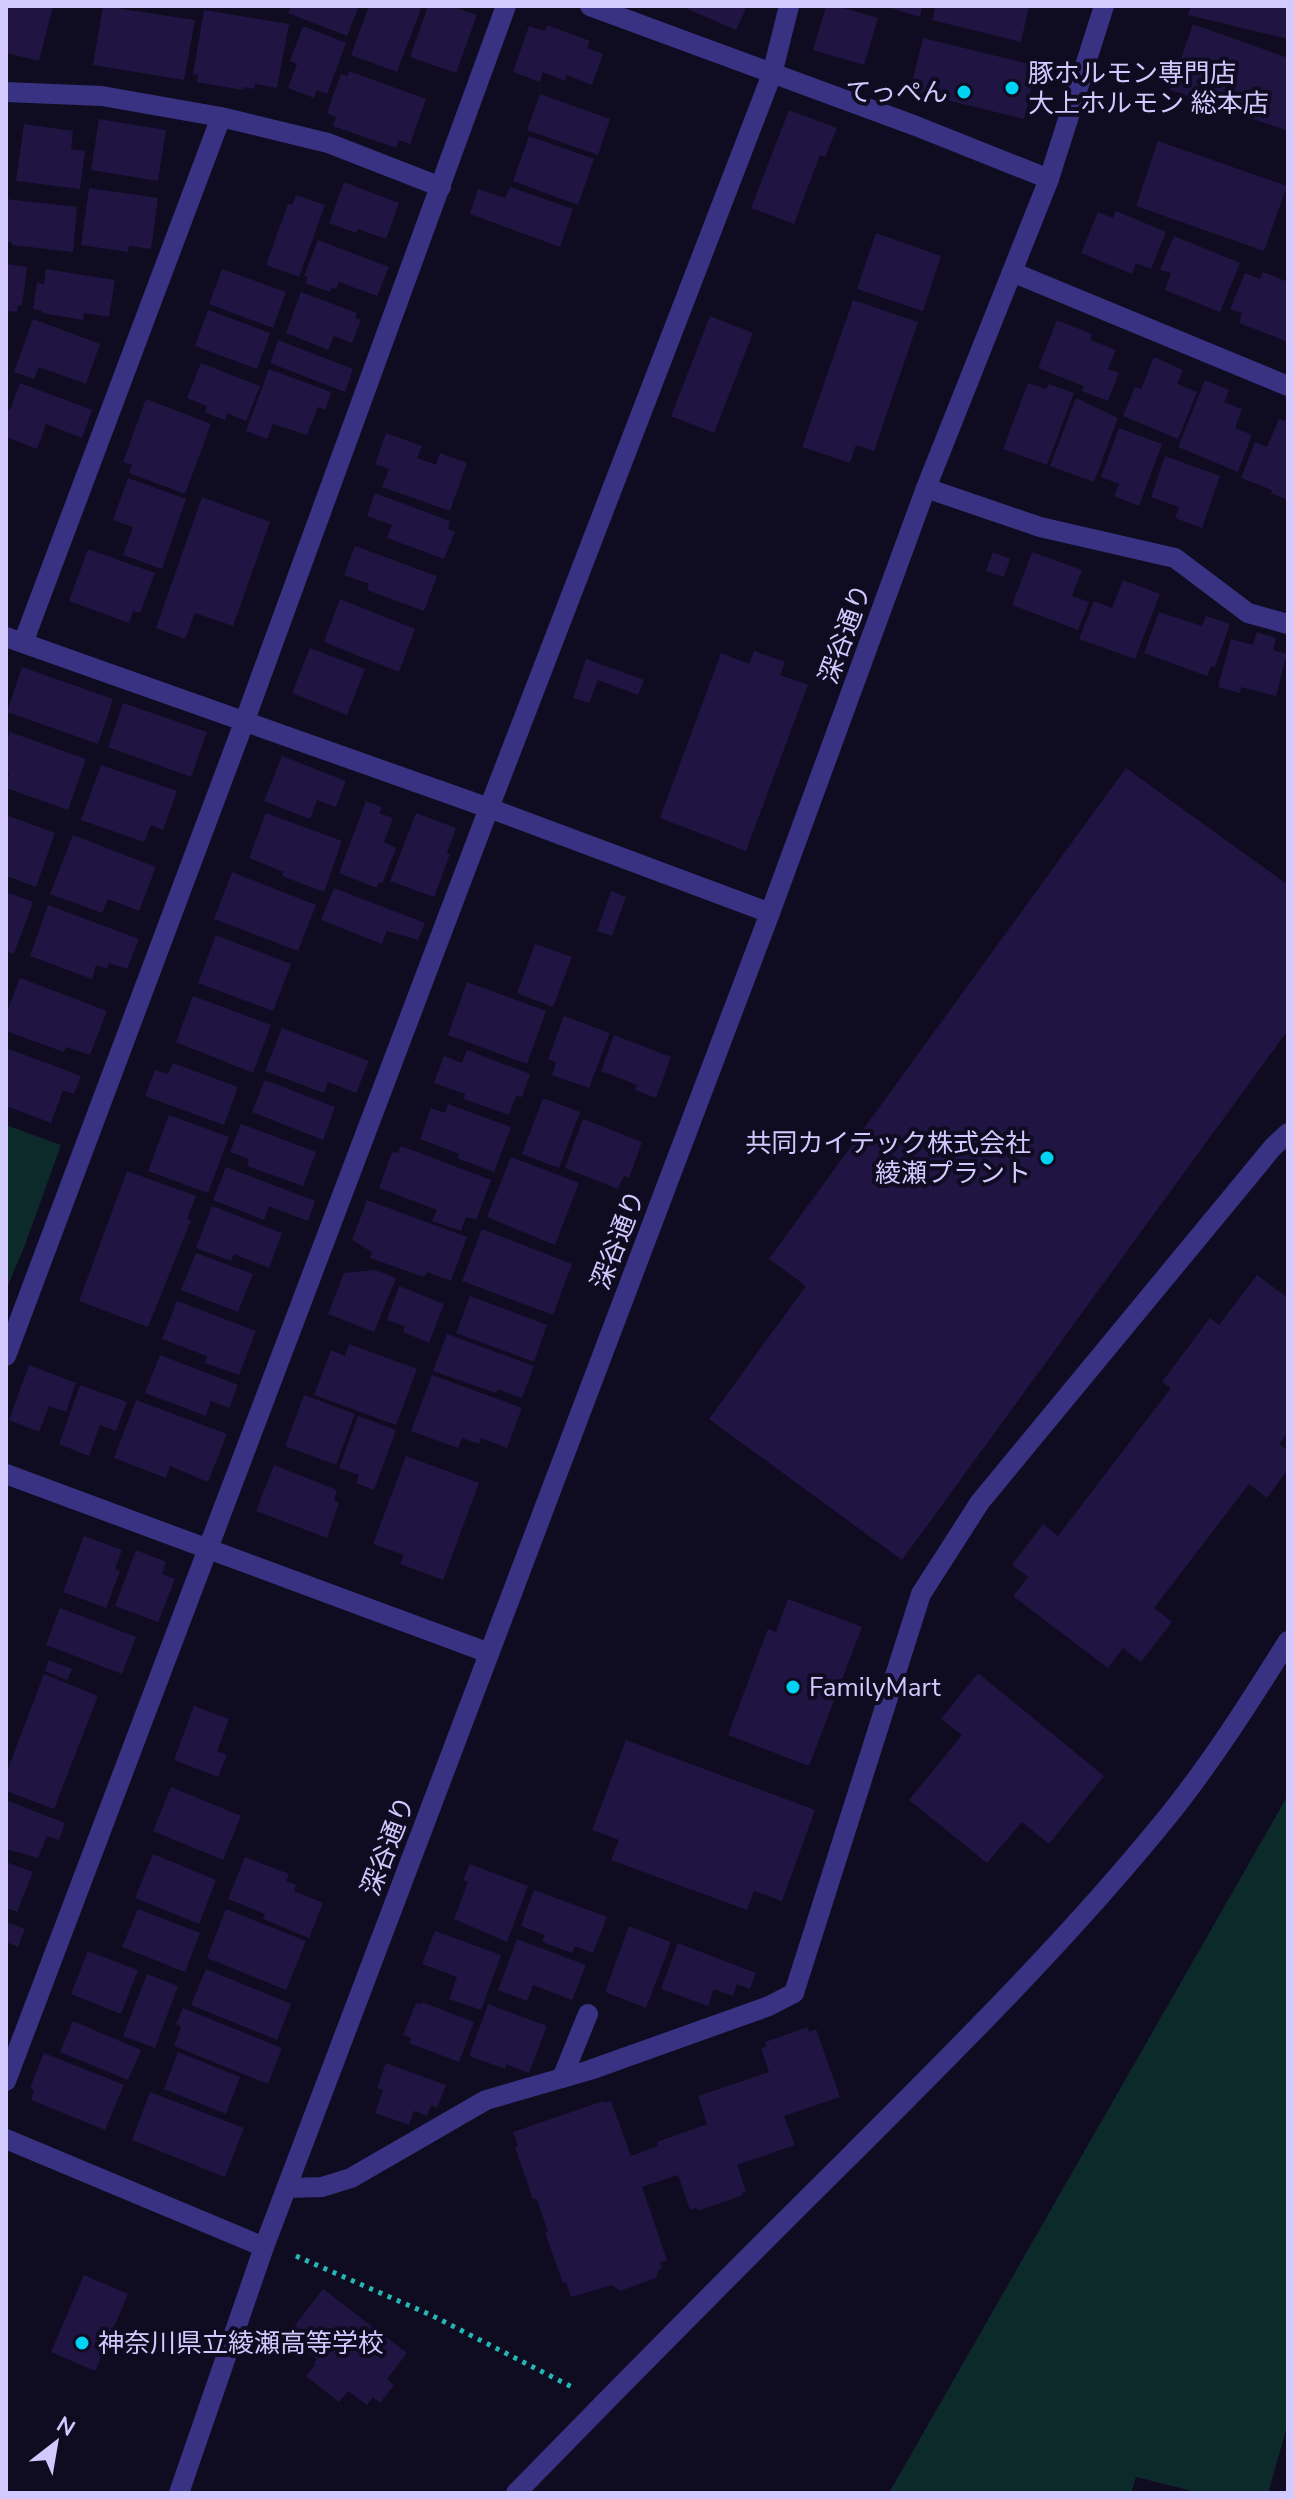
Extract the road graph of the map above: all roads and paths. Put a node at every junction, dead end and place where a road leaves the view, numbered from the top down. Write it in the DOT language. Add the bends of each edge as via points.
graph roads {
  1 [pos="506,6"];
  2 [pos="590,6"];
  3 [pos="789,6"];
  4 [pos="1104,6"];
  5 [pos="772,74"];
  6 [pos="6,92"];
  7 [pos="221,117"];
  8 [pos="1049,179"];
  9 [pos="441,187"];
  10 [pos="1012,272"];
  11 [pos="1288,386"];
  12 [pos="926,488"];
  13 [pos="1288,624"];
  14 [pos="14,640"];
  15 [pos="245,720"];
  16 [pos="489,808"];
  17 [pos="770,913"];
  18 [pos="1288,1133"];
  19 [pos="6,1356"];
  20 [pos="6,1474"];
  21 [pos="209,1548"];
  22 [pos="1288,1641"];
  23 [pos="489,1653"];
  24 [pos="588,2014"];
  25 [pos="562,2078"];
  26 [pos="6,2081"];
  27 [pos="6,2139"];
  28 [pos="287,2188"];
  29 [pos="264,2247"];
  30 [pos="579,2391"];
  31 [pos="179,2493"];
  32 [pos="516,2493"];
  1 -- 9 [label="street"];
  2 -- 5 [label="street"];
  3 -- 5 [label="street"];
  4 -- 8 [label="street, 深谷通り"];
  5 -- 8 [label="street"];
  5 -- 16 [label="street"];
  6 -- 7 [label="street" via="102,96"];
  7 -- 9 [label="street" via="328,143"];
  7 -- 14 [label="street"];
  8 -- 10 [label="street, 深谷通り"];
  9 -- 15 [label="street"];
  10 -- 11 [label="street"];
  10 -- 12 [label="street, 深谷通り"];
  12 -- 13 [label="street" via="1040,527 1175,558 1248,613"];
  12 -- 17 [label="street, 深谷通り"];
  14 -- 15 [label="street"];
  15 -- 16 [label="street"];
  15 -- 19 [label="street"];
  16 -- 17 [label="street"];
  16 -- 21 [label="street"];
  17 -- 23 [label="street, 深谷通り"];
  18 -- 25 [label="street" via="980,1502 921,1594 794,1993"];
  20 -- 21 [label="street"];
  21 -- 23 [label="street"];
  21 -- 26 [label="street"];
  22 -- 32 [label="street" via="1220,1747 1105,1890 919,2087"];
  23 -- 28 [label="street, 深谷通り"];
  24 -- 25 [label="street"];
  25 -- 28 [label="street" via="486,2100 351,2178 322,2187"];
  27 -- 29 [label="street"];
  28 -- 29 [label="street, 深谷通り"];
  29 -- 30 [label="path" via="304,2258 433,2316"];
  29 -- 31 [label="street, 深谷通り"];
}
